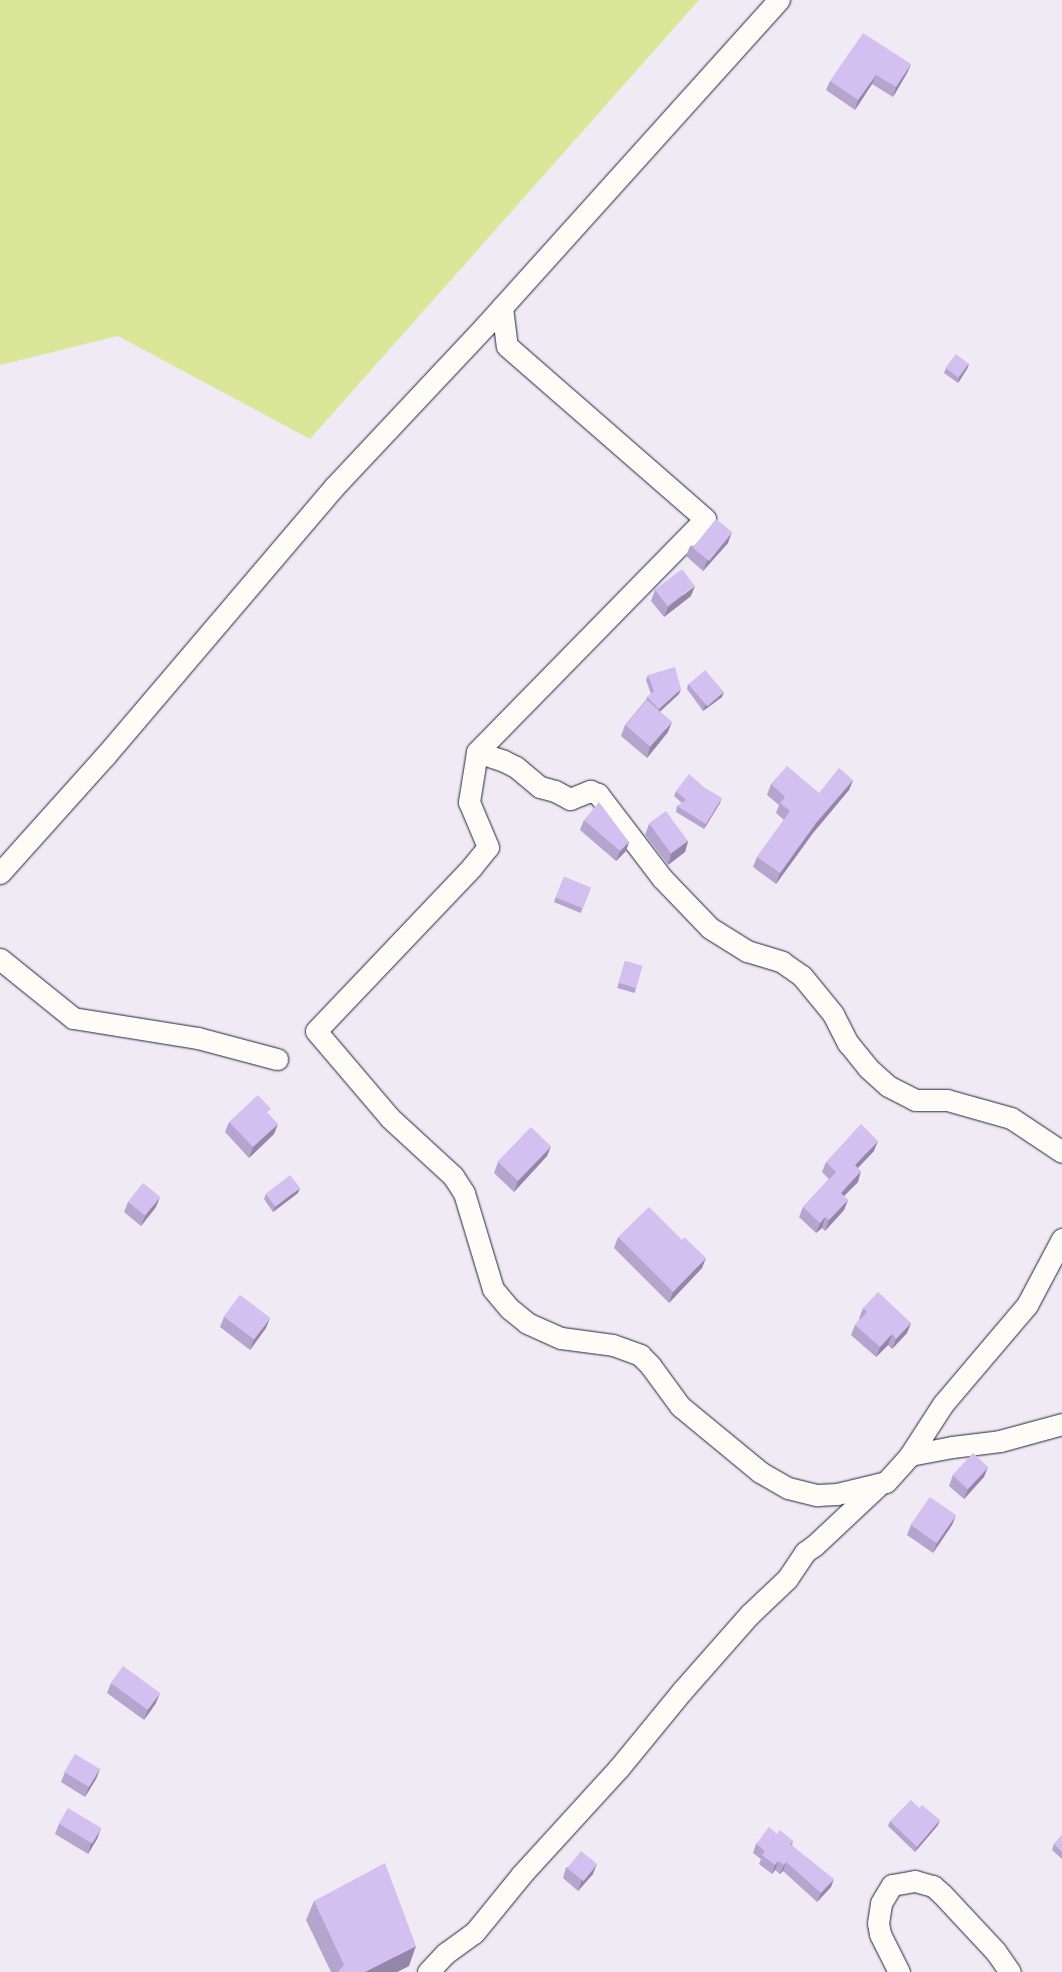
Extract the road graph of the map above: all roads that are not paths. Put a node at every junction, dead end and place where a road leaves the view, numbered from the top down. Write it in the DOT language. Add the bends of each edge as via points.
graph roads {
  1 [pos="779,0"];
  2 [pos="502,307"];
  3 [pos="478,752"];
  4 [pos="0,873"];
  5 [pos="0,959"];
  6 [pos="277,1058"];
  7 [pos="1062,1152"];
  8 [pos="1062,1238"];
  9 [pos="1062,1424"];
  10 [pos="910,1455"];
  11 [pos="880,1483"];
  12 [pos="428,1972"];
  13 [pos="899,1972"];
  14 [pos="1010,1972"];
  1 -- 2 [label="street"];
  2 -- 3 [label="street" via="507,346 705,519"];
  2 -- 4 [label="street" via="334,487 106,756"];
  3 -- 7 [label="street" via="516,767 540,787 555,790 570,799 590,791 598,794 662,878 710,928 747,951 782,962 802,976 833,1014 848,1043 888,1086 915,1100 947,1100 1012,1118"];
  3 -- 11 [label="street" via="469,802 488,848 316,1031 390,1118 453,1176 464,1193 493,1289 527,1323 561,1338 613,1345 640,1355 680,1406 760,1472 788,1488 817,1495 837,1494"];
  5 -- 6 [label="street" via="74,1018 198,1038"];
  8 -- 10 [label="street" via="1027,1305 943,1404"];
  9 -- 10 [label="street" via="1000,1441"];
  10 -- 11 [label="street" via="886,1482"];
  11 -- 12 [label="street" via="805,1552 787,1579 738,1628 474,1933 446,1953"];
  13 -- 14 [label="street" via="880,1934 881,1903 892,1885 915,1882 933,1886 942,1894 996,1952"];
}
